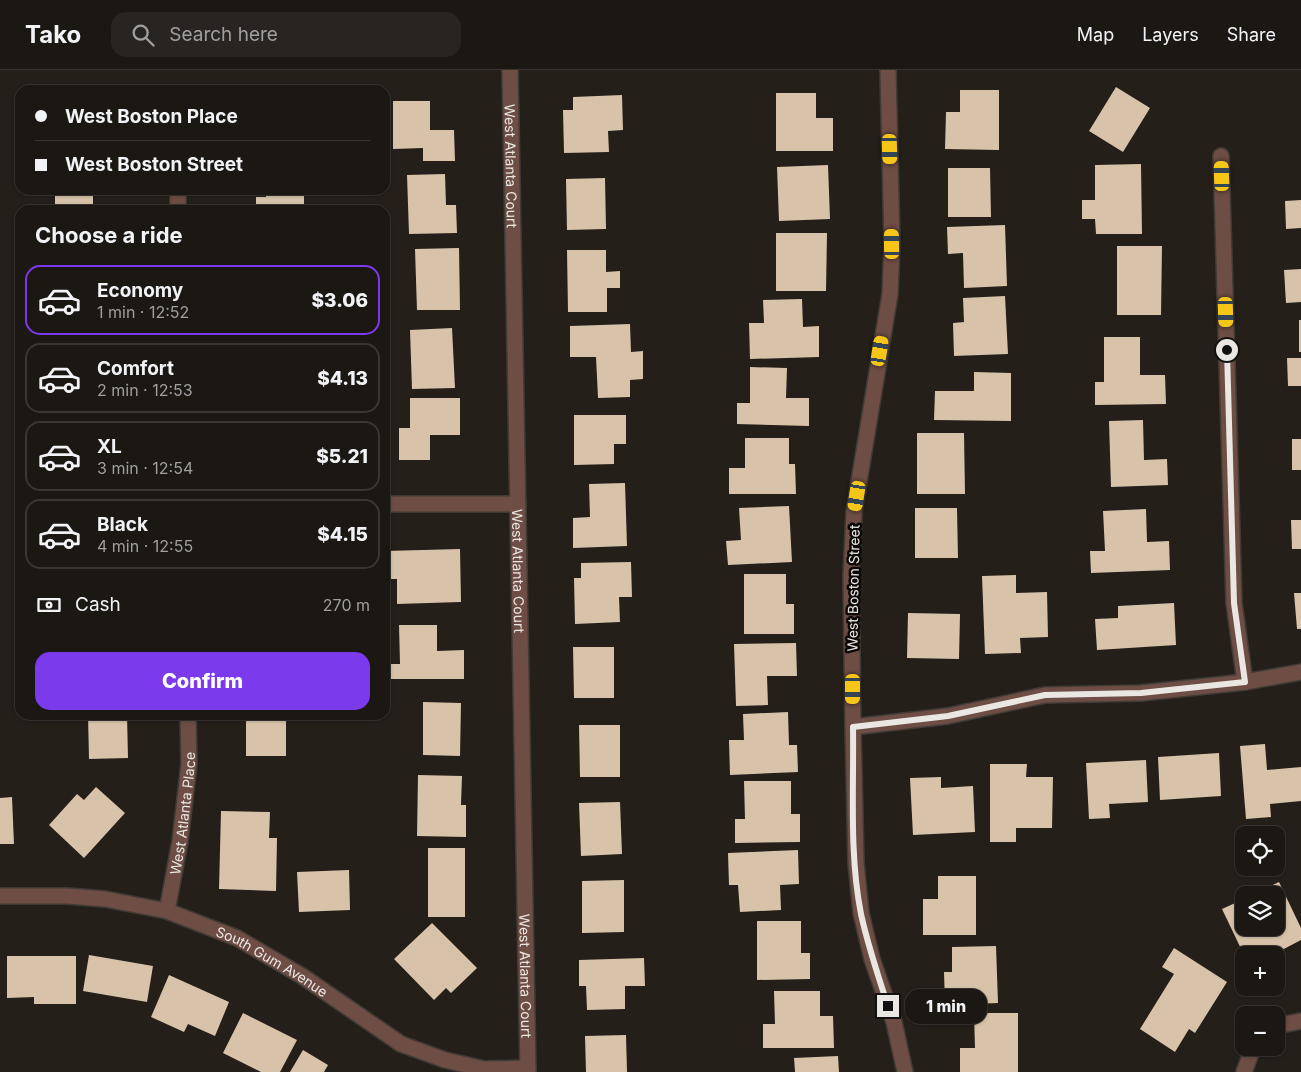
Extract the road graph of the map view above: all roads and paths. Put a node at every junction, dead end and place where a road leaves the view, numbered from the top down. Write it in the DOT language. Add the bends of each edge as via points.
graph roads {
  1 [pos="510,70"];
  2 [pos="888,70"];
  3 [pos="1221,156"];
  4 [pos="390,504"];
  5 [pos="518,504"];
  6 [pos="1301,672"];
  7 [pos="1245,682"];
  8 [pos="188,720"];
  9 [pos="853,727"];
  10 [pos="0,896"];
  11 [pos="167,911"];
  12 [pos="1301,1021"];
  13 [pos="1285,1024"];
  14 [pos="1250,1056"];
  15 [pos="528,1070"];
  16 [pos="905,1072"];
  17 [pos="1244,1072"];
  1 -- 5 [label="street, West Atlanta Court"];
  2 -- 9 [label="street, West Boston Street" via="892,261 890,294 854,512 851,576"];
  3 -- 7 [label="street" via="1234,603"];
  4 -- 5 [label="street"];
  5 -- 15 [label="street, West Atlanta Court"];
  6 -- 7 [label="street"];
  7 -- 9 [label="street" via="1141,693 1045,695 948,716"];
  8 -- 11 [label="street, West Atlanta Place" via="189,764"];
  9 -- 16 [label="street, West Boston Street" via="856,864 861,913 872,959 894,1022"];
  10 -- 11 [label="street, South Gum Avenue" via="76,896"];
  11 -- 15 [label="street, South Gum Avenue" via="237,938 302,976 401,1044 445,1060 484,1069"];
  12 -- 13 [label="street"];
  14 -- 17 [label="street"];
}
